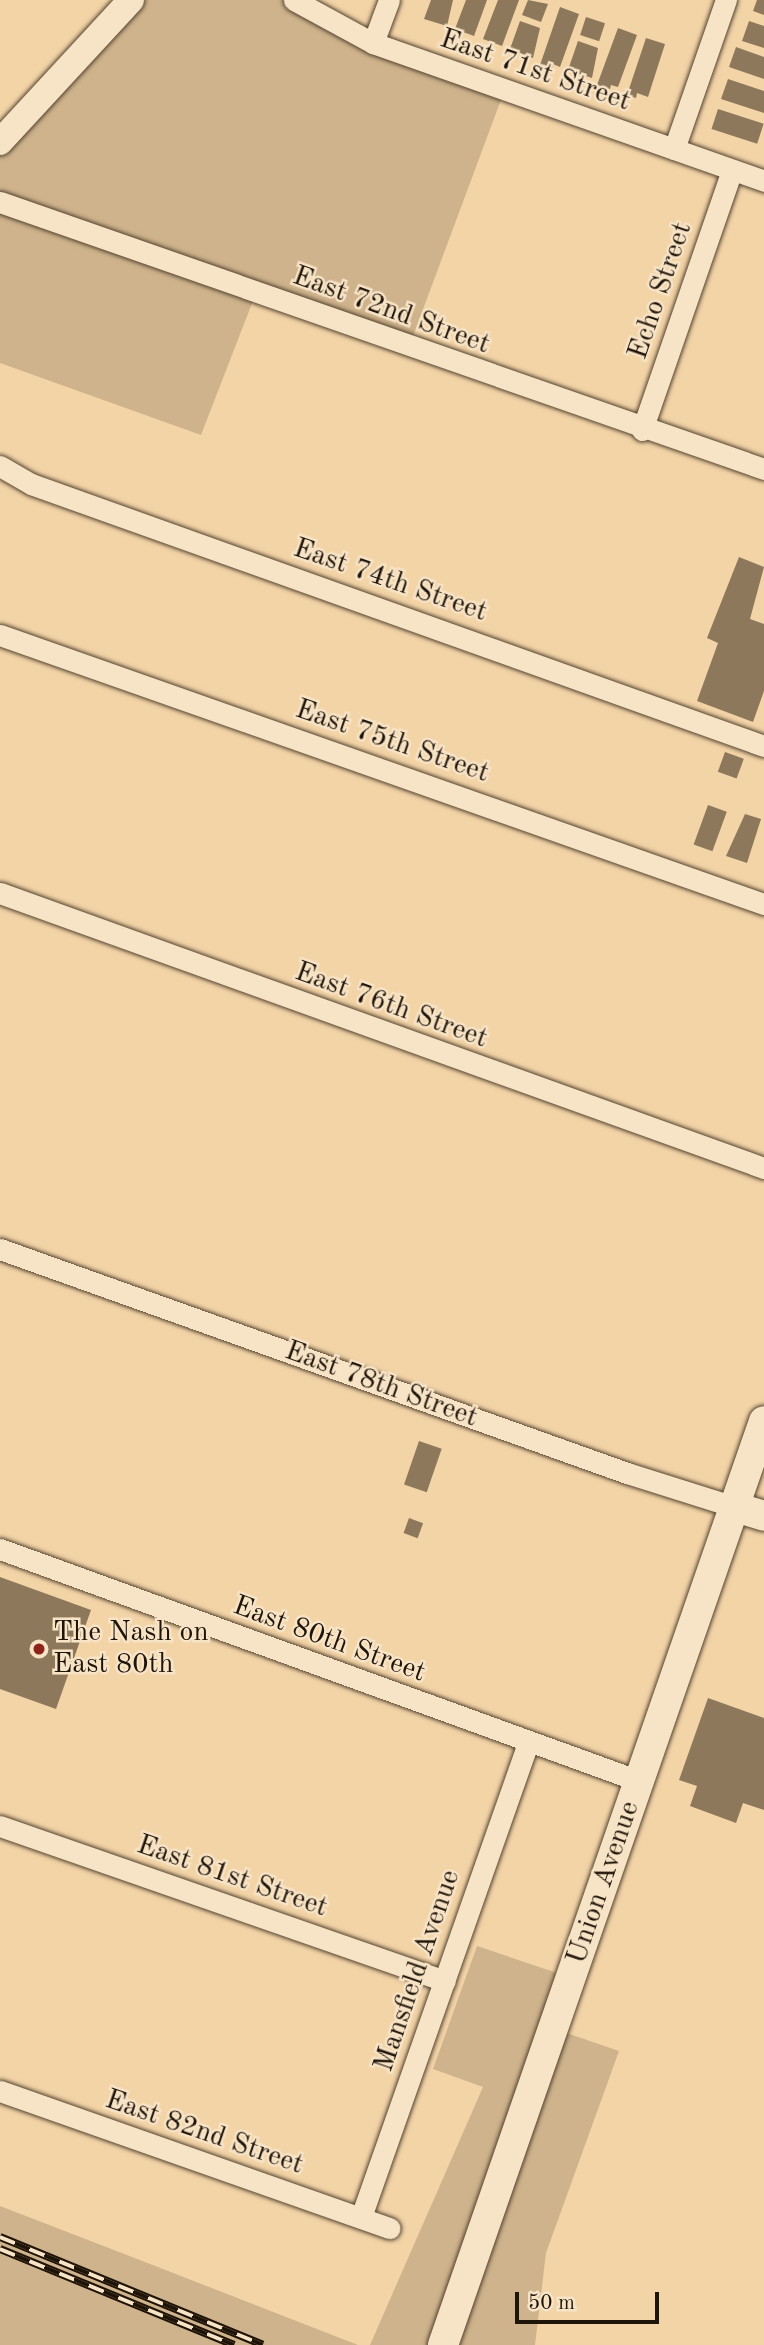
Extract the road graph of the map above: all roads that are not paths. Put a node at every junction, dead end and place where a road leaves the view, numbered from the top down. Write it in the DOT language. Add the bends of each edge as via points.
graph roads {
  1 [pos="131,0"];
  2 [pos="294,0"];
  3 [pos="389,0"];
  4 [pos="726,0"];
  5 [pos="373,43"];
  6 [pos="0,142"];
  7 [pos="674,149"];
  8 [pos="732,170"];
  9 [pos="764,181"];
  10 [pos="0,202"];
  11 [pos="642,430"];
  12 [pos="0,466"];
  13 [pos="764,469"];
  14 [pos="0,635"];
  15 [pos="764,746"];
  16 [pos="0,894"];
  17 [pos="764,904"];
  18 [pos="764,1168"];
  19 [pos="0,1249"];
  20 [pos="764,1421"];
  21 [pos="735,1507"];
  22 [pos="764,1516"];
  23 [pos="0,1549"];
  24 [pos="528,1743"];
  25 [pos="639,1781"];
  26 [pos="0,1826"];
  27 [pos="445,1981"];
  28 [pos="0,2091"];
  29 [pos="361,2217"];
  30 [pos="390,2228"];
  31 [pos="443,2345"];
  1 -- 6 [label="street"];
  2 -- 5 [label="street, East 71st Street"];
  3 -- 5 [label="street"];
  4 -- 7 [label="street"];
  5 -- 7 [label="street, East 71st Street"];
  7 -- 8 [label="street, East 71st Street"];
  8 -- 9 [label="street, East 71st Street"];
  8 -- 11 [label="street, Echo Street"];
  10 -- 11 [label="street, East 72nd Street"];
  11 -- 13 [label="street, East 72nd Street"];
  12 -- 15 [label="street, East 74th Street" via="31,484"];
  14 -- 17 [label="street, East 75th Street"];
  16 -- 18 [label="street, East 76th Street"];
  19 -- 21 [label="street, East 78th Street"];
  20 -- 21 [label="main road, Union Avenue"];
  21 -- 22 [label="main road, East 78th Street"];
  21 -- 25 [label="main road, Union Avenue"];
  23 -- 24 [label="street, East 80th Street"];
  24 -- 25 [label="street, East 80th Street"];
  24 -- 27 [label="street, Mansfield Avenue"];
  25 -- 31 [label="main road, Union Avenue"];
  26 -- 27 [label="street, East 81st Street"];
  27 -- 29 [label="street, Mansfield Avenue"];
  28 -- 29 [label="street, East 82nd Street"];
  29 -- 30 [label="street, East 82nd Street"];
}
